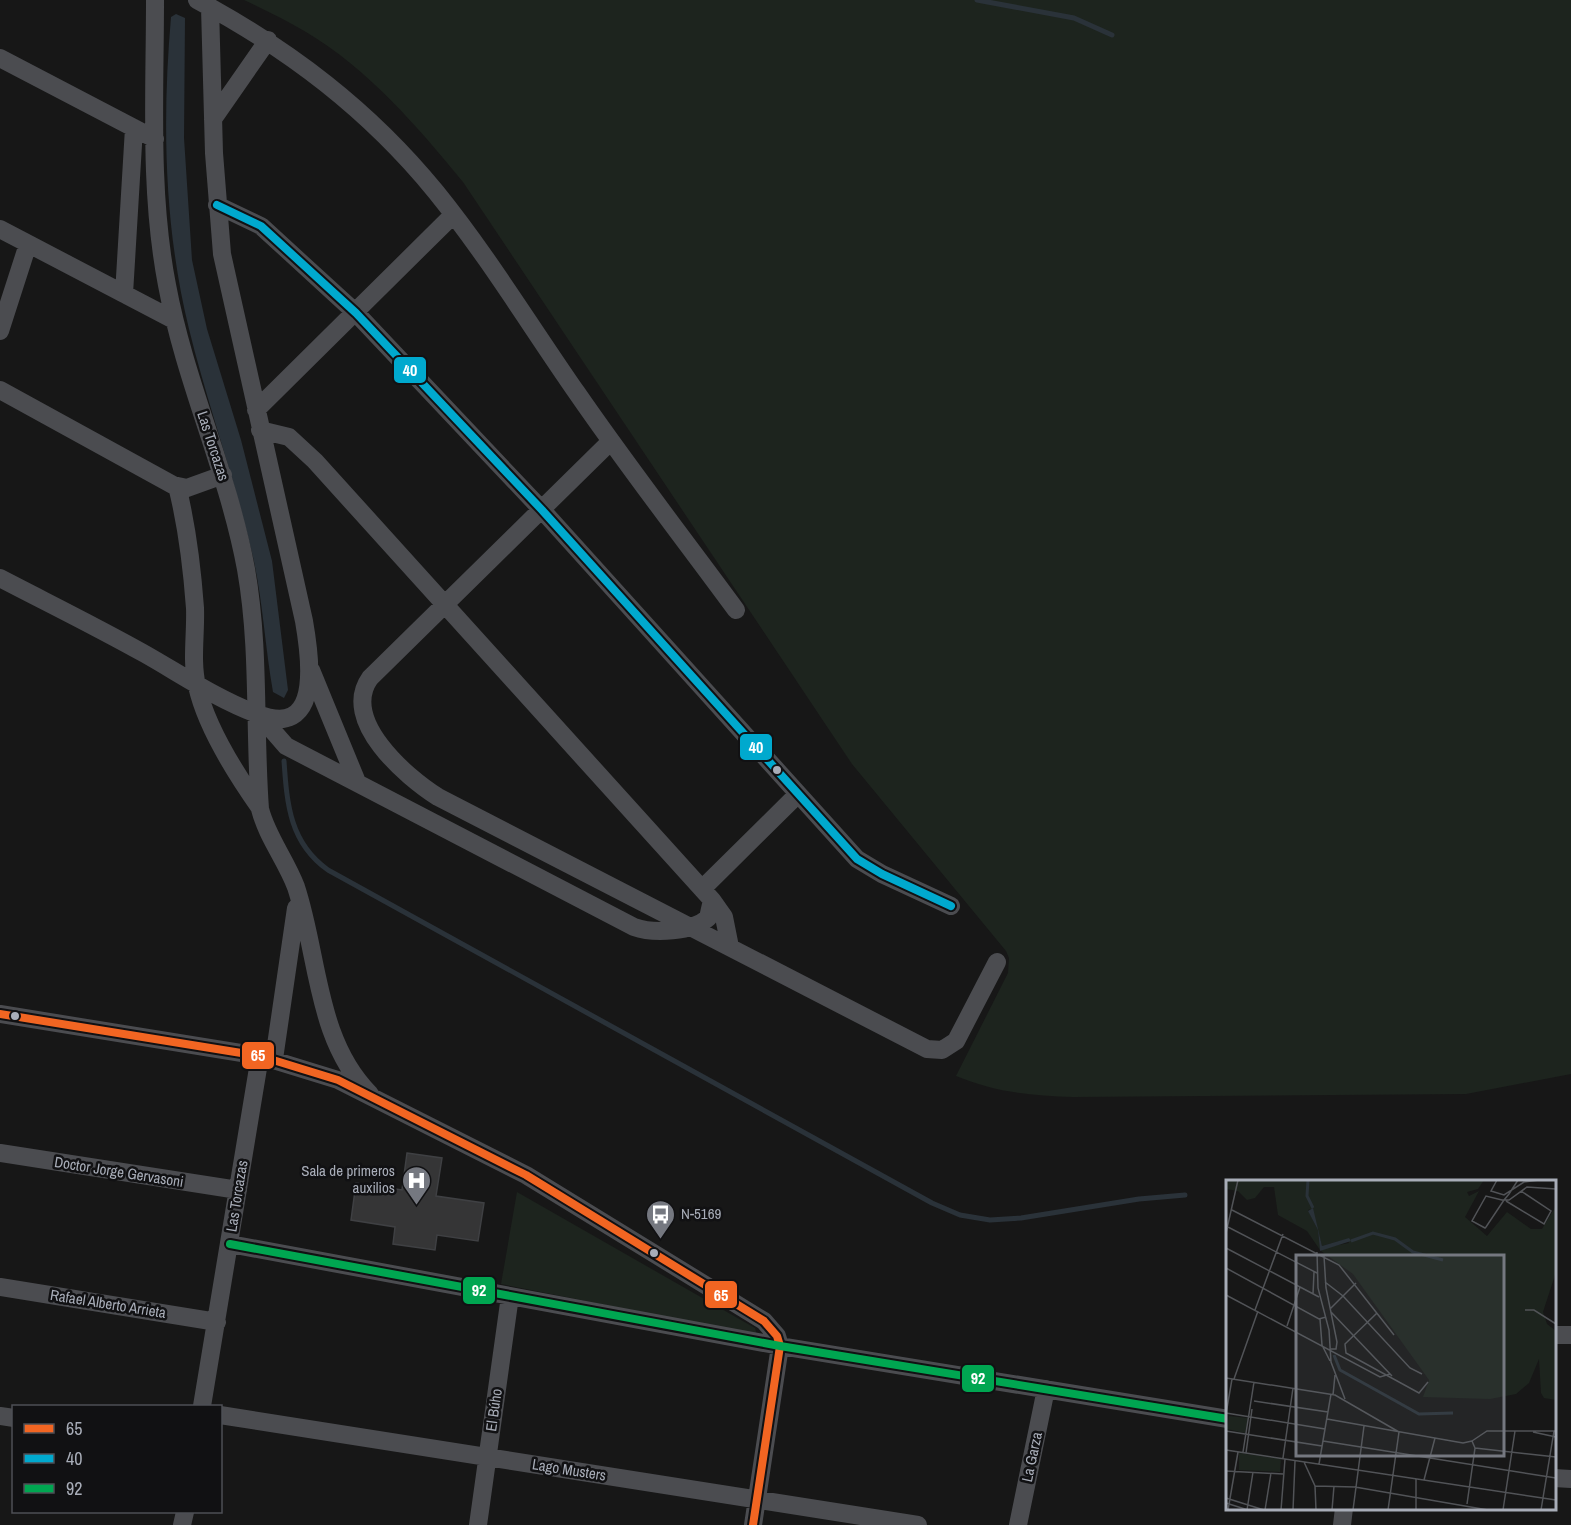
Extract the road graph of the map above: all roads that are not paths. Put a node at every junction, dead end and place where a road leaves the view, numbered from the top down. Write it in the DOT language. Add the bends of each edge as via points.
graph roads {
  1 [pos="155,0"];
  2 [pos="204,4"];
  3 [pos="268,40"];
  4 [pos="0,58"];
  5 [pos="213,119"];
  6 [pos="134,128"];
  7 [pos="155,139"];
  8 [pos="217,205"];
  9 [pos="453,215"];
  10 [pos="0,229"];
  11 [pos="28,244"];
  12 [pos="124,294"];
  13 [pos="356,313"];
  14 [pos="174,320"];
  15 [pos="0,331"];
  16 [pos="0,390"];
  17 [pos="256,411"];
  18 [pos="260,430"];
  19 [pos="611,441"];
  20 [pos="223,475"];
  21 [pos="177,486"];
  22 [pos="542,510"];
  23 [pos="0,578"];
  24 [pos="445,604"];
  25 [pos="736,610"];
  26 [pos="309,665"];
  27 [pos="196,683"];
  28 [pos="258,714"];
  29 [pos="357,782"];
  30 [pos="798,794"];
  31 [pos="260,808"];
  32 [pos="295,886"];
  33 [pos="707,895"];
  34 [pos="951,906"];
  35 [pos="690,927"];
  36 [pos="730,947"];
  37 [pos="997,962"];
  38 [pos="0,1014"];
  39 [pos="267,1057"];
  40 [pos="370,1094"];
  41 [pos="0,1153"];
  42 [pos="238,1190"];
  43 [pos="230,1244"];
  44 [pos="0,1287"];
  45 [pos="510,1296"];
  46 [pos="217,1322"];
  47 [pos="780,1346"];
  48 [pos="1046,1389"];
  49 [pos="202,1405"];
  50 [pos="222,1415"];
  51 [pos="1226,1419"];
  52 [pos="488,1457"];
  53 [pos="1556,1478"];
  54 [pos="1571,1479"];
  55 [pos="757,1499"];
  56 [pos="1344,1510"];
  57 [pos="478,1525"];
  58 [pos="753,1525"];
  59 [pos="918,1525"];
  60 [pos="1018,1525"];
  61 [pos="1342,1525"];
  1 -- 7 [label="street, Las Torcazas"];
  2 -- 3 [label="street"];
  2 -- 5 [label="street"];
  3 -- 5 [label="street"];
  3 -- 9 [label="street" via="351,104 420,174"];
  4 -- 6 [label="street"];
  5 -- 8 [label="street"];
  6 -- 7 [label="street"];
  6 -- 12 [label="street"];
  7 -- 14 [label="street, Las Torcazas" via="161,249"];
  8 -- 13 [label="street" via="261,226"];
  8 -- 17 [label="street" via="230,295"];
  9 -- 13 [label="street"];
  9 -- 19 [label="street"];
  10 -- 11 [label="street"];
  11 -- 12 [label="street"];
  11 -- 15 [label="street"];
  12 -- 14 [label="street"];
  13 -- 17 [label="street"];
  13 -- 22 [label="street"];
  14 -- 20 [label="street, Las Torcazas"];
  16 -- 21 [label="street"];
  17 -- 18 [label="street"];
  18 -- 24 [label="street" via="289,437 307,452"];
  18 -- 26 [label="street" via="302,611"];
  19 -- 22 [label="street"];
  19 -- 25 [label="street"];
  20 -- 21 [label="street" via="187,488"];
  20 -- 28 [label="street, Las Torcazas" via="252,607"];
  21 -- 27 [label="street" via="187,527 195,610"];
  22 -- 24 [label="street"];
  22 -- 30 [label="street"];
  23 -- 27 [label="street"];
  24 -- 33 [label="street"];
  24 -- 35 [label="street" via="364,686 365,716 384,750 405,773 438,797"];
  26 -- 28 [label="street" via="307,691 298,711 277,719"];
  26 -- 29 [label="street"];
  27 -- 28 [label="street"];
  27 -- 31 [label="street" via="201,702 238,777"];
  28 -- 29 [label="street" via="286,746"];
  28 -- 31 [label="street, Las Torcazas"];
  29 -- 35 [label="street" via="634,927 649,931"];
  30 -- 33 [label="street"];
  30 -- 34 [label="street" via="857,859"];
  31 -- 32 [label="street, Las Torcazas"];
  32 -- 39 [label="street, Las Torcazas" via="294,933"];
  32 -- 40 [label="street, Las Torcazas" via="333,1038 353,1077"];
  33 -- 35 [label="street" via="708,918"];
  33 -- 36 [label="street" via="724,917"];
  35 -- 36 [label="street"];
  36 -- 37 [label="street" via="934,1050 950,1047 956,1041"];
  38 -- 39 [label="street"];
  39 -- 40 [label="street"];
  39 -- 42 [label="street, Las Torcazas"];
  40 -- 47 [label="street" via="497,1158 569,1200 764,1322 777,1336"];
  41 -- 42 [label="street, Doctor Jorge Gervasoni"];
  42 -- 43 [label="street, Las Torcazas"];
  43 -- 45 [label="street"];
  43 -- 46 [label="street, Las Torcazas"];
  44 -- 46 [label="street, Rafael Alberto Arrieta"];
  45 -- 47 [label="street"];
  45 -- 52 [label="street, El Búho"];
  46 -- 49 [label="street, Las Torcazas"];
  47 -- 48 [label="street"];
  47 -- 55 [label="street"];
  48 -- 51 [label="street"];
  48 -- 60 [label="street, La Garza"];
  50 -- 52 [label="street, Lago Musters"];
  52 -- 55 [label="street, Lago Musters"];
  52 -- 57 [label="street, El Búho"];
  53 -- 54 [label="street"];
  55 -- 58 [label="street"];
  55 -- 59 [label="street, Lago Musters"];
  56 -- 61 [label="street"];
}
